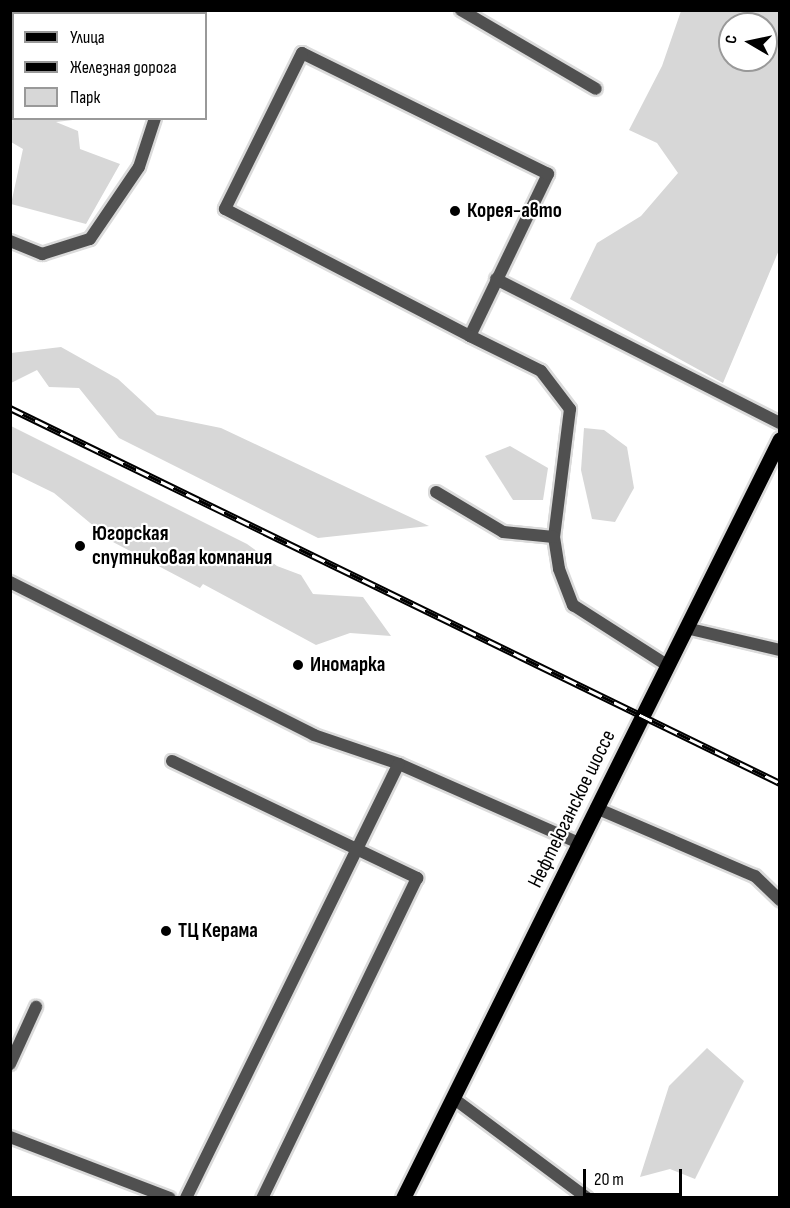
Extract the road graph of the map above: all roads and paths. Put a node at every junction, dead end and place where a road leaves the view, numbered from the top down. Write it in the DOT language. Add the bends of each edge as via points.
graph roads {
  1 [pos="460,10"];
  2 [pos="596,89"];
  3 [pos="154,120"];
  4 [pos="10,241"];
  5 [pos="496,279"];
  6 [pos="470,336"];
  7 [pos="780,423"];
  8 [pos="780,439"];
  9 [pos="436,492"];
  10 [pos="554,537"];
  11 [pos="10,582"];
  12 [pos="686,627"];
  13 [pos="780,650"];
  14 [pos="667,665"];
  15 [pos="172,761"];
  16 [pos="399,764"];
  17 [pos="596,808"];
  18 [pos="579,843"];
  19 [pos="357,847"];
  20 [pos="780,900"];
  21 [pos="36,1007"];
  22 [pos="10,1064"];
  23 [pos="453,1098"];
  24 [pos="10,1137"];
  25 [pos="170,1197"];
  26 [pos="186,1197"];
  27 [pos="262,1197"];
  28 [pos="403,1197"];
  29 [pos="587,1197"];
  1 -- 2 [label="lane"];
  3 -- 4 [label="lane" via="139,168 90,239 42,254"];
  5 -- 6 [label="lane"];
  5 -- 6 [label="lane" via="548,174 302,52 225,209"];
  5 -- 7 [label="lane"];
  6 -- 10 [label="lane" via="541,371 570,409"];
  8 -- 12 [label="main road, Нефтеюганское шоссе"];
  9 -- 10 [label="lane" via="503,532"];
  10 -- 14 [label="lane" via="559,569 573,605"];
  11 -- 16 [label="lane" via="314,735"];
  12 -- 13 [label="lane"];
  12 -- 14 [label="main road, Нефтеюганское шоссе"];
  14 -- 17 [label="main road, Нефтеюганское шоссе"];
  15 -- 19 [label="lane"];
  16 -- 18 [label="lane"];
  16 -- 19 [label="lane"];
  17 -- 18 [label="main road, Нефтеюганское шоссе"];
  17 -- 20 [label="lane" via="755,876"];
  18 -- 23 [label="main road, Нефтеюганское шоссе"];
  19 -- 26 [label="lane"];
  19 -- 27 [label="lane" via="417,878"];
  21 -- 22 [label="lane"];
  23 -- 28 [label="main road, Нефтеюганское шоссе"];
  23 -- 29 [label="lane"];
  24 -- 25 [label="lane"];
}
